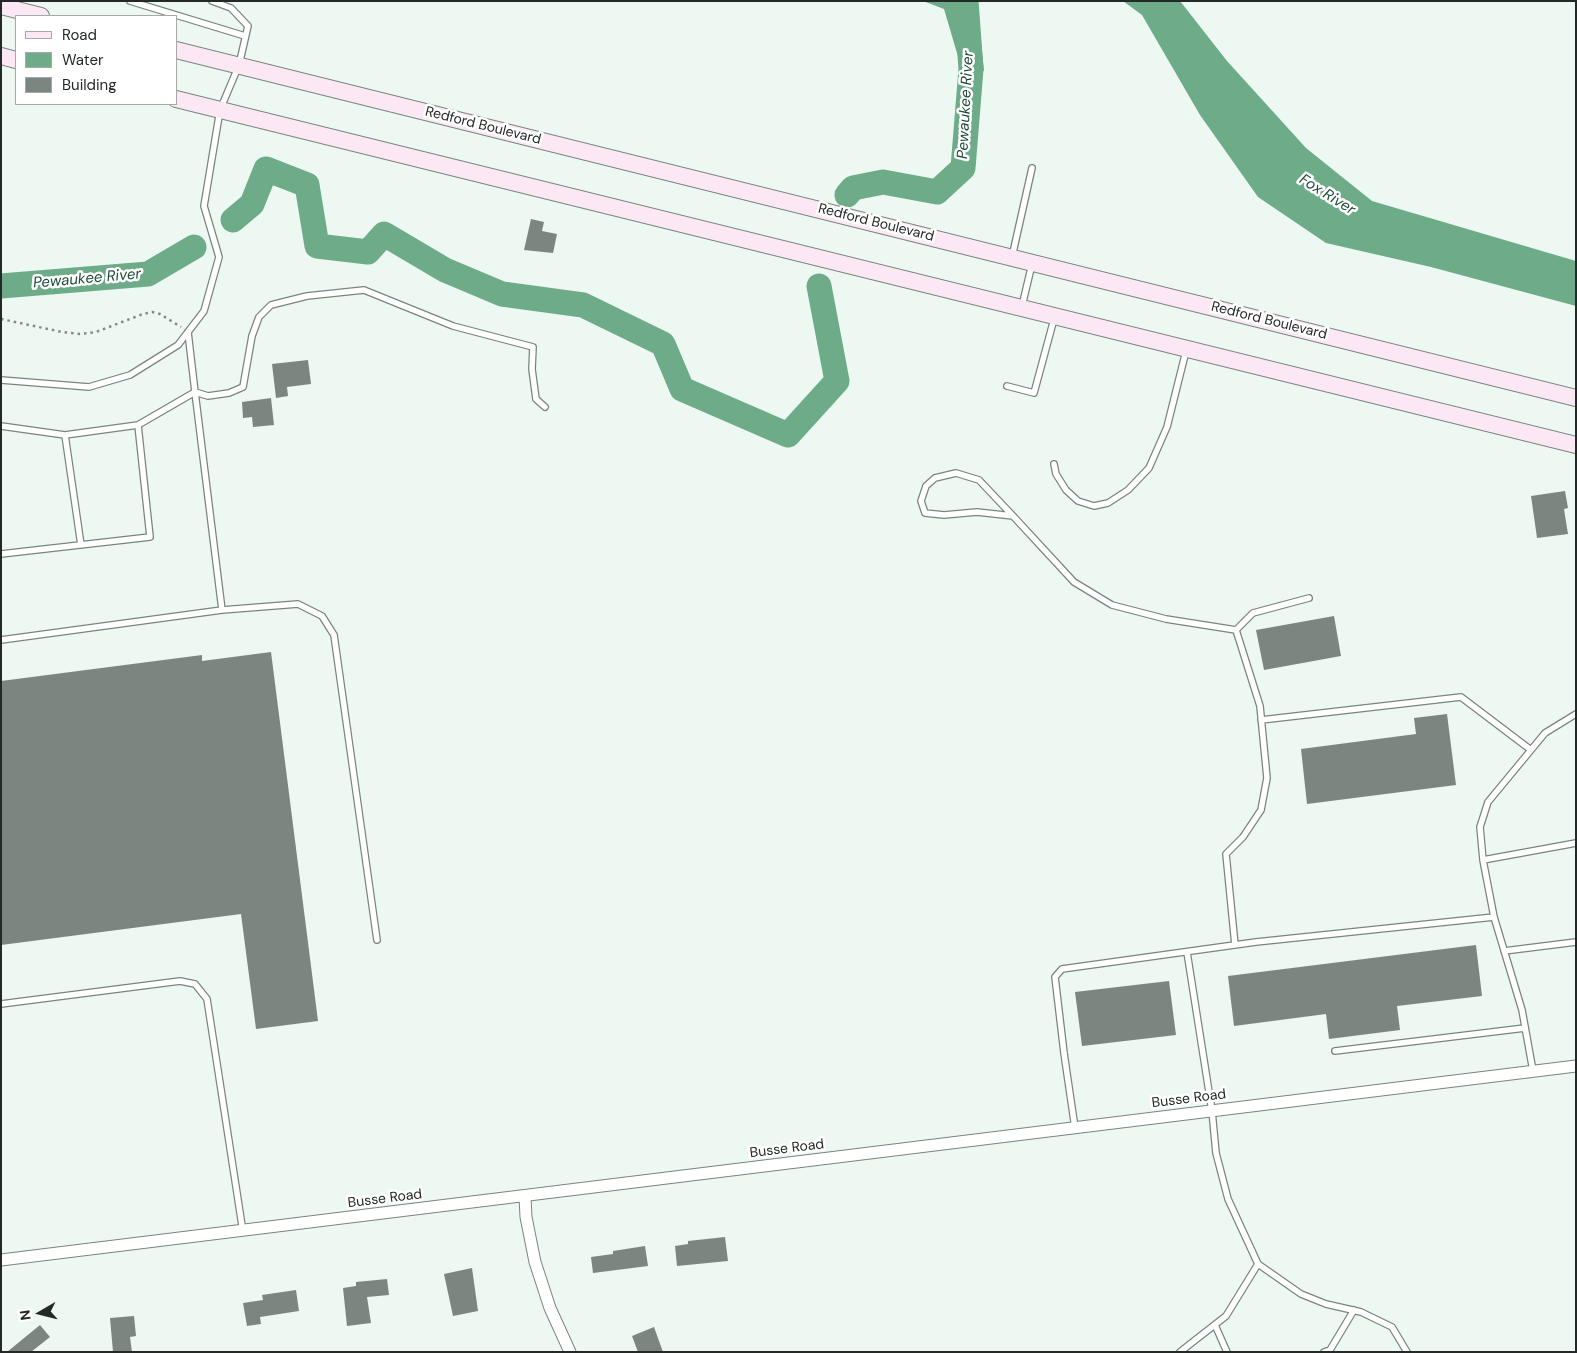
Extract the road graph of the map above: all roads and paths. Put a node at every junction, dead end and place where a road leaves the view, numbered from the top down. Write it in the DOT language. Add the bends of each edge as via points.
graph roads {
  1 [pos="130,1"];
  2 [pos="212,1"];
  3 [pos="1,6"];
  4 [pos="37,15"];
  5 [pos="176,15"];
  6 [pos="178,16"];
  7 [pos="245,36"];
  8 [pos="178,50"];
  9 [pos="1,56"];
  10 [pos="15,60"];
  11 [pos="238,65"];
  12 [pos="178,100"];
  13 [pos="220,110"];
  14 [pos="1032,168"];
  15 [pos="1012,257"];
  16 [pos="1032,262"];
  17 [pos="1022,308"];
  18 [pos="1055,317"];
  19 [pos="1,319"];
  20 [pos="188,332"];
  21 [pos="1186,349"];
  22 [pos="1,380"];
  23 [pos="1006,386"];
  24 [pos="195,392"];
  25 [pos="1576,398"];
  26 [pos="545,407"];
  27 [pos="138,424"];
  28 [pos="1,426"];
  29 [pos="66,435"];
  30 [pos="1576,445"];
  31 [pos="1054,464"];
  32 [pos="1013,516"];
  33 [pos="81,545"];
  34 [pos="1,554"];
  35 [pos="1309,598"];
  36 [pos="222,610"];
  37 [pos="1236,630"];
  38 [pos="1,640"];
  39 [pos="1576,714"];
  40 [pos="1261,720"];
  41 [pos="1530,750"];
  42 [pos="1576,843"];
  43 [pos="1483,860"];
  44 [pos="1494,917"];
  45 [pos="377,940"];
  46 [pos="1576,942"];
  47 [pos="1235,945"];
  48 [pos="1504,951"];
  49 [pos="1187,952"];
  50 [pos="1,1004"];
  51 [pos="1525,1028"];
  52 [pos="1336,1051"];
  53 [pos="1576,1066"];
  54 [pos="1533,1071"];
  55 [pos="1212,1111"];
  56 [pos="1075,1128"];
  57 [pos="525,1197"];
  58 [pos="243,1232"];
  59 [pos="1,1260"];
  60 [pos="1258,1264"];
  61 [pos="1354,1310"];
  62 [pos="1214,1325"];
  63 [pos="570,1352"];
  64 [pos="1180,1352"];
  65 [pos="1228,1352"];
  66 [pos="1324,1352"];
  67 [pos="1407,1352"];
  1 -- 5 [label="lane"];
  2 -- 7 [label="lane" via="231,8 248,26"];
  3 -- 4 [label="main road"];
  6 -- 7 [label="lane"];
  7 -- 11 [label="lane"];
  8 -- 11 [label="main road, Redford Boulevard"];
  9 -- 10 [label="main road"];
  11 -- 13 [label="lane"];
  11 -- 15 [label="main road, Redford Boulevard"];
  12 -- 13 [label="main road"];
  13 -- 17 [label="main road"];
  13 -- 20 [label="lane" via="204,206 218,257 204,311"];
  14 -- 15 [label="lane"];
  15 -- 16 [label="main road, Redford Boulevard"];
  16 -- 17 [label="lane"];
  16 -- 25 [label="main road, Redford Boulevard"];
  17 -- 18 [label="main road"];
  18 -- 21 [label="main road"];
  18 -- 23 [label="lane" via="1034,393"];
  19 -- 20 [label="path" via="80,334 96,332 152,312 170,319"];
  20 -- 22 [label="lane" via="178,345 130,375 89,387"];
  20 -- 24 [label="lane"];
  21 -- 30 [label="main road"];
  21 -- 31 [label="lane" via="1167,427 1149,468 1128,490 1108,504 1094,506 1078,501 1066,490"];
  24 -- 26 [label="lane" via="208,396 243,387 252,336 259,317 271,305 307,296 364,290 453,326 533,347 536,399"];
  24 -- 27 [label="lane"];
  24 -- 36 [label="lane"];
  27 -- 29 [label="lane"];
  27 -- 33 [label="lane" via="150,537"];
  28 -- 29 [label="lane"];
  29 -- 33 [label="lane"];
  32 -- 32 [label="lane" via="979,480 956,473 935,478 926,486 921,501 925,513 978,512"];
  32 -- 37 [label="lane" via="1074,582 1112,605 1166,619"];
  33 -- 34 [label="lane"];
  35 -- 37 [label="lane" via="1253,613"];
  36 -- 38 [label="lane"];
  36 -- 45 [label="lane" via="298,604 322,616 334,635"];
  37 -- 40 [label="lane" via="1260,706"];
  39 -- 41 [label="lane" via="1545,733"];
  40 -- 41 [label="lane" via="1461,697"];
  40 -- 47 [label="lane" via="1267,778 1261,810 1243,837 1226,854"];
  41 -- 43 [label="lane" via="1488,802 1480,827"];
  42 -- 43 [label="lane"];
  43 -- 44 [label="lane"];
  44 -- 47 [label="lane"];
  44 -- 48 [label="lane"];
  46 -- 48 [label="lane"];
  47 -- 49 [label="lane"];
  48 -- 51 [label="lane"];
  49 -- 55 [label="lane"];
  49 -- 56 [label="lane" via="1062,969 1055,977"];
  50 -- 58 [label="lane" via="180,981 195,984 207,999"];
  51 -- 52 [label="lane"];
  51 -- 54 [label="lane"];
  53 -- 54 [label="street, Busse Road"];
  54 -- 55 [label="street, Busse Road"];
  55 -- 56 [label="street, Busse Road"];
  55 -- 60 [label="lane" via="1222,1180"];
  56 -- 57 [label="street, Busse Road"];
  57 -- 58 [label="street, Busse Road"];
  57 -- 63 [label="street" via="535,1262 550,1308"];
  58 -- 59 [label="street, Busse Road"];
  60 -- 61 [label="lane" via="1301,1294"];
  60 -- 62 [label="lane" via="1226,1316"];
  61 -- 66 [label="lane" via="1330,1350"];
  61 -- 67 [label="lane" via="1392,1327"];
  62 -- 64 [label="lane"];
  62 -- 65 [label="lane"];
}
